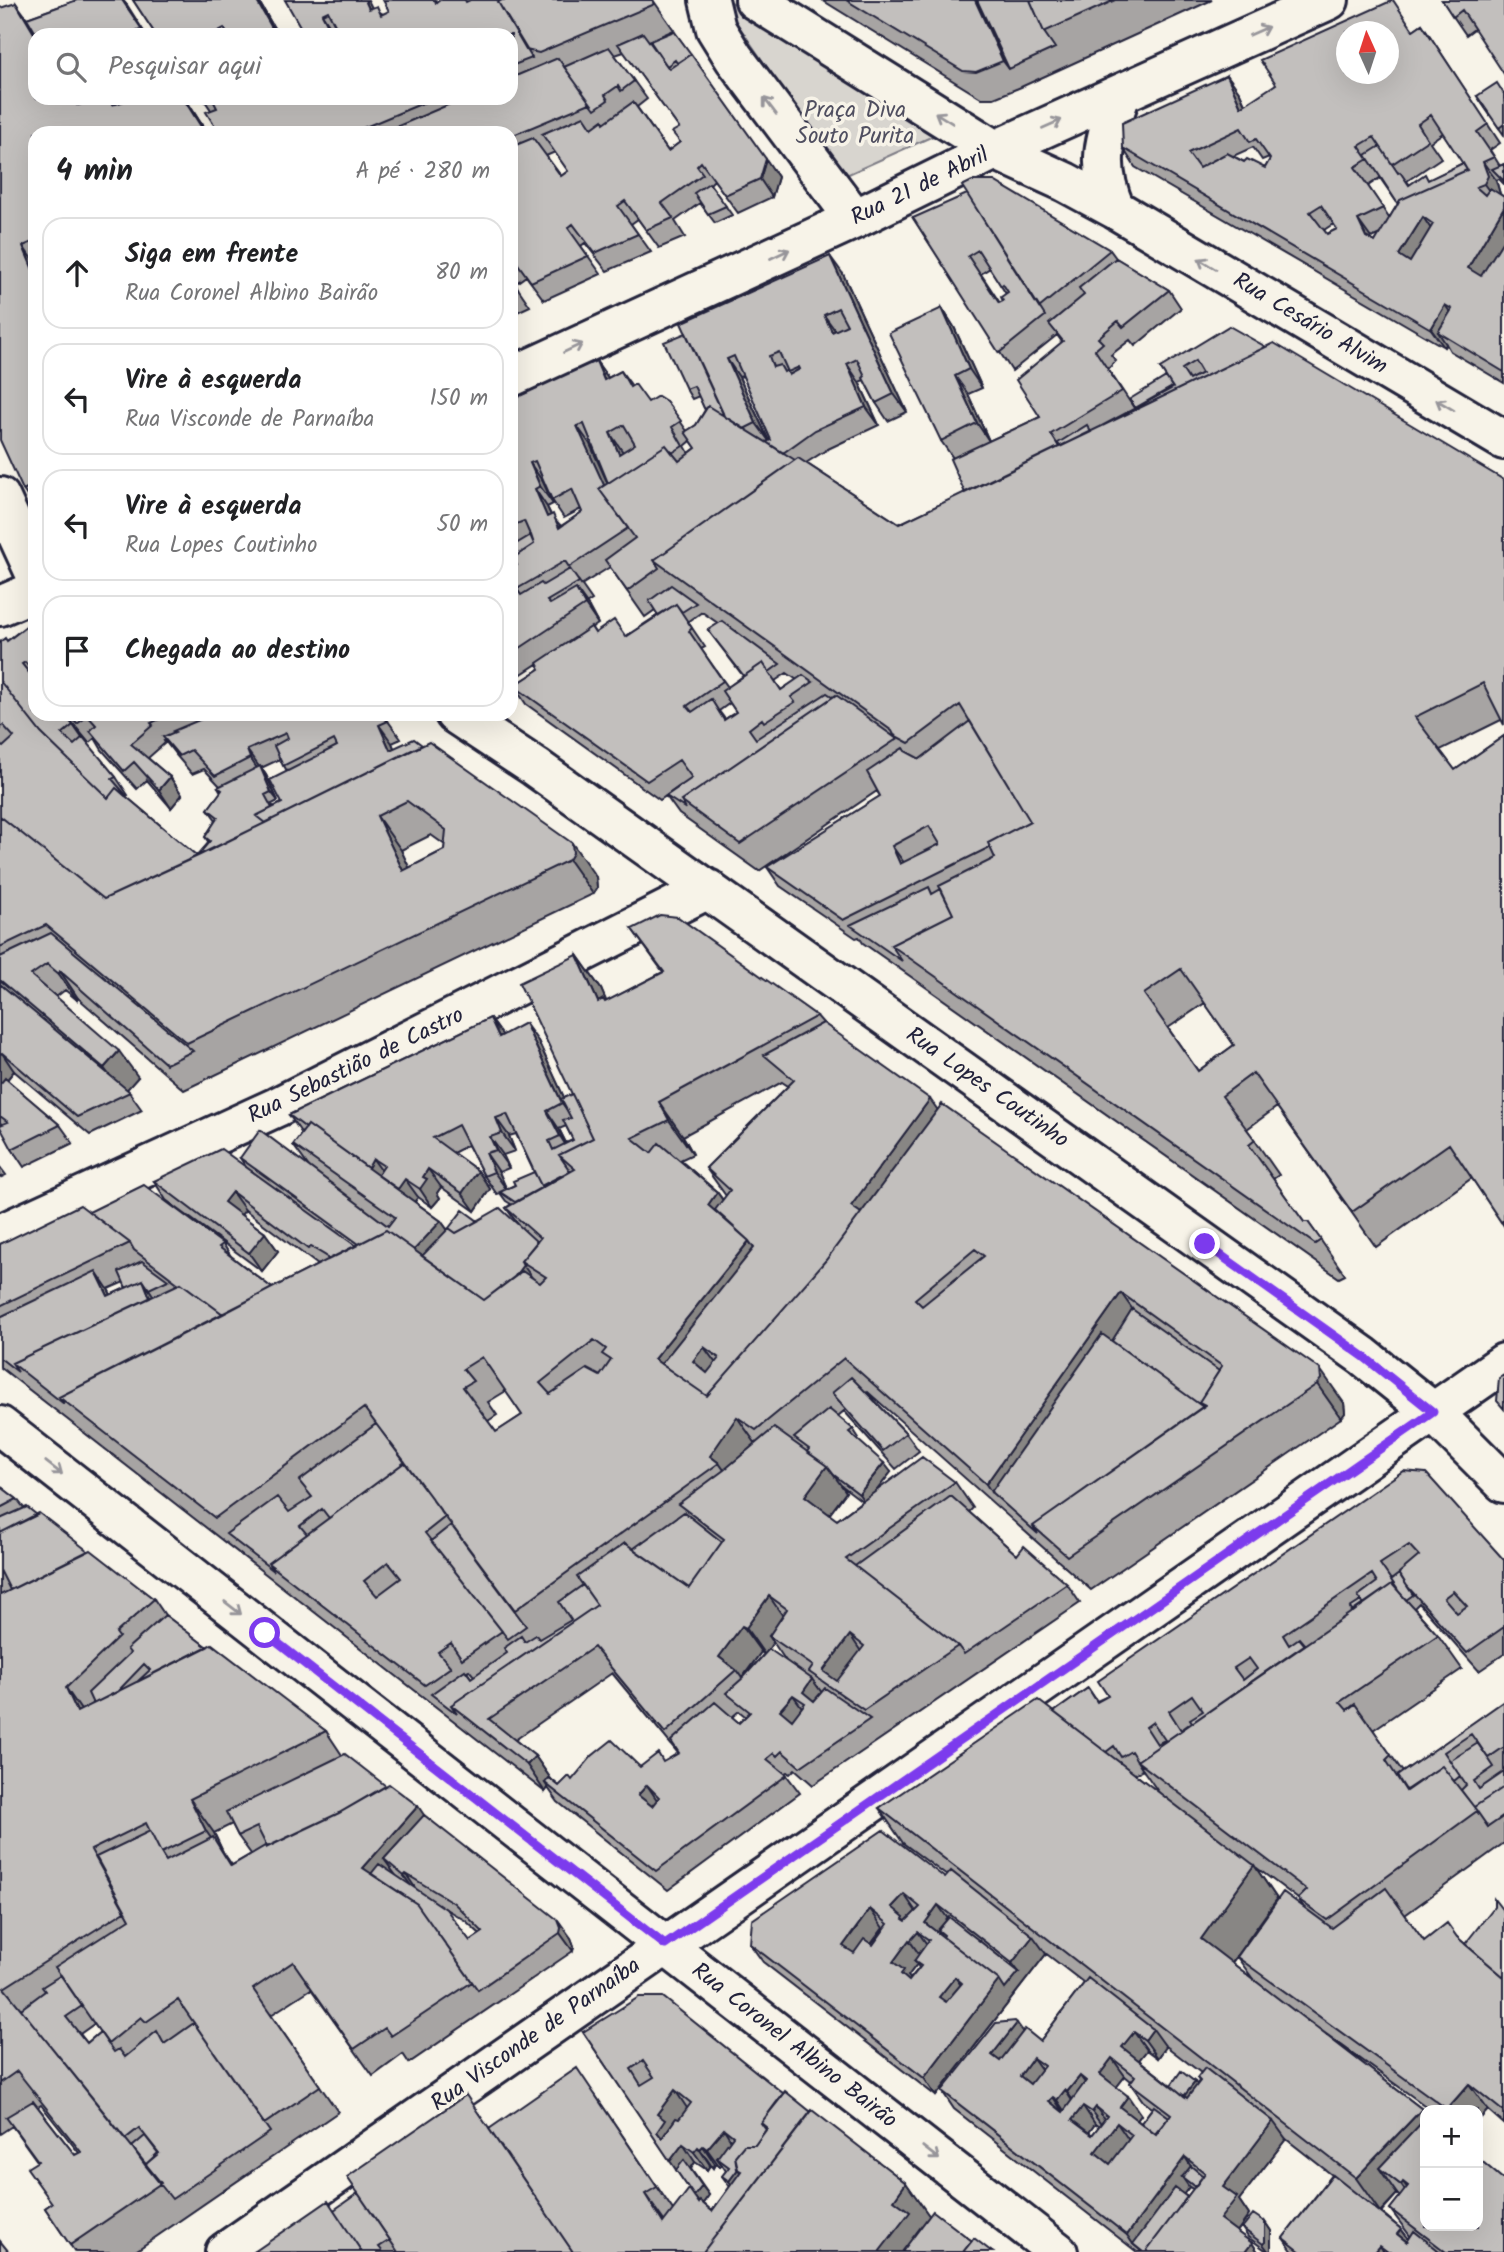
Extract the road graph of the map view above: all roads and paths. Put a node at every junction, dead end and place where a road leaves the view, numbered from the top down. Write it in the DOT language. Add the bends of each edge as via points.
graph roads {
  1 [pos="709,0"];
  2 [pos="755,0"];
  3 [pos="1329,0"];
  4 [pos="1121,94"];
  5 [pos="995,150"];
  6 [pos="1115,209"];
  7 [pos="855,219"];
  8 [pos="518,374"];
  9 [pos="1504,440"];
  10 [pos="0,497"];
  11 [pos="28,558"];
  12 [pos="28,594"];
  13 [pos="0,606"];
  14 [pos="466,721"];
  15 [pos="708,889"];
  16 [pos="0,1234"];
  17 [pos="1504,1363"];
  18 [pos="1433,1412"];
  19 [pos="0,1426"];
  20 [pos="1504,1483"];
  21 [pos="665,1945"];
  22 [pos="225,2252"];
  23 [pos="1058,2252"];
  7 -- 1 [label="street, one-way" via="734,58 716,29"];
  5 -- 2 [label="street, Rua Cesário Alvim, one-way"];
  4 -- 3 [label="street, Rua 21 de Abril, one-way"];
  5 -- 4 [label="street, Rua 21 de Abril, one-way"];
  4 -- 6 [label="street" via="1108,131 1102,169"];
  5 -- 6 [label="street, Rua Cesário Alvim"];
  5 -- 7 [label="street, Rua 21 de Abril"];
  9 -- 6 [label="street, Rua Cesário Alvim, one-way"];
  8 -- 7 [label="street, Rua 21 de Abril, one-way"];
  10 -- 11 [label="street"];
  12 -- 13 [label="street"];
  14 -- 15 [label="street, Rua Lopes Coutinho"];
  15 -- 16 [label="street, Rua Sebastião de Castro" via="277,1107"];
  15 -- 18 [label="street, Rua Lopes Coutinho" via="1363,1356"];
  17 -- 18 [label="street, Rua Visconde de Parnaíba"];
  18 -- 20 [label="street, Rua Lopes Coutinho"];
  18 -- 21 [label="street, Rua Visconde de Parnaíba"];
  19 -- 21 [label="street, Rua Coronel Albino Bairão, one-way"];
  21 -- 22 [label="street, Rua Visconde de Parnaíba"];
  21 -- 23 [label="street, Rua Coronel Albino Bairão, one-way"];
}
